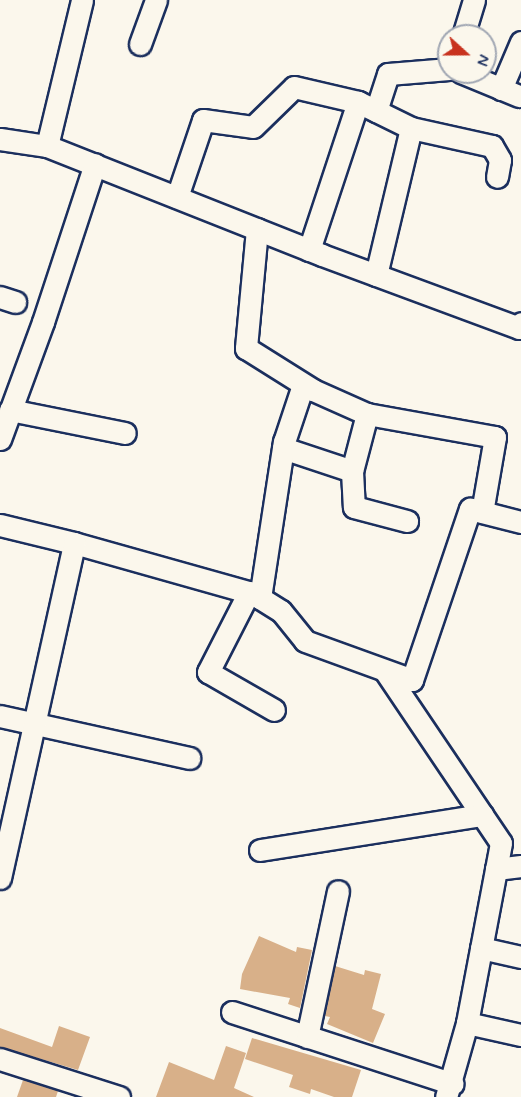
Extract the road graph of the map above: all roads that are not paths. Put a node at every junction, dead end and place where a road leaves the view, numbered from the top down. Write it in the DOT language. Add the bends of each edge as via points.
graph roads {
  1 [pos="82,0"];
  2 [pos="156,0"];
  3 [pos="474,0"];
  4 [pos="467,24"];
  5 [pos="521,42"];
  6 [pos="140,44"];
  7 [pos="437,70"];
  8 [pos="490,84"];
  9 [pos="367,107"];
  10 [pos="411,128"];
  11 [pos="0,139"];
  12 [pos="47,146"];
  13 [pos="95,164"];
  14 [pos="497,177"];
  15 [pos="177,197"];
  16 [pos="257,229"];
  17 [pos="309,250"];
  18 [pos="376,275"];
  19 [pos="520,327"];
  20 [pos="303,385"];
  21 [pos="10,410"];
  22 [pos="367,414"];
  23 [pos="125,433"];
  24 [pos="0,438"];
  25 [pos="283,448"];
  26 [pos="352,471"];
  27 [pos="482,512"];
  28 [pos="407,521"];
  29 [pos="521,522"];
  30 [pos="0,525"];
  31 [pos="75,543"];
  32 [pos="254,595"];
  33 [pos="385,671"];
  34 [pos="273,710"];
  35 [pos="0,716"];
  36 [pos="33,723"];
  37 [pos="189,758"];
  38 [pos="482,815"];
  39 [pos="260,850"];
  40 [pos="521,866"];
  41 [pos="496,869"];
  42 [pos="0,878"];
  43 [pos="338,891"];
  44 [pos="482,948"];
  45 [pos="521,957"];
  46 [pos="232,1012"];
  47 [pos="467,1023"];
  48 [pos="521,1035"];
  49 [pos="307,1037"];
  50 [pos="0,1059"];
  51 [pos="450,1088"];
  52 [pos="83,1092"];
  53 [pos="119,1097"];
  1 -- 12 [label="street"];
  2 -- 6 [label="street"];
  3 -- 4 [label="street"];
  5 -- 8 [label="street" via="510,92"];
  7 -- 9 [label="street" via="388,74"];
  9 -- 10 [label="street"];
  9 -- 15 [label="street" via="294,87 253,127 203,120"];
  9 -- 17 [label="street"];
  10 -- 14 [label="street" via="492,146 500,160"];
  10 -- 18 [label="street"];
  11 -- 12 [label="street"];
  12 -- 13 [label="street"];
  13 -- 15 [label="street"];
  13 -- 21 [label="street"];
  15 -- 16 [label="street"];
  16 -- 17 [label="street"];
  16 -- 20 [label="street" via="246,348"];
  17 -- 18 [label="street"];
  18 -- 19 [label="street"];
  20 -- 22 [label="street"];
  20 -- 25 [label="street"];
  21 -- 23 [label="street"];
  21 -- 24 [label="street"];
  22 -- 26 [label="street"];
  22 -- 27 [label="street" via="495,438"];
  25 -- 26 [label="street"];
  25 -- 32 [label="street"];
  26 -- 28 [label="street" via="354,507"];
  27 -- 29 [label="street"];
  27 -- 33 [label="street" via="470,509 412,680"];
  30 -- 31 [label="street"];
  31 -- 32 [label="street"];
  31 -- 36 [label="street"];
  32 -- 33 [label="street" via="281,611 305,641"];
  32 -- 34 [label="street" via="208,672"];
  33 -- 38 [label="street"];
  35 -- 36 [label="street"];
  36 -- 37 [label="street"];
  36 -- 42 [label="street"];
  38 -- 39 [label="street"];
  38 -- 41 [label="street" via="501,843"];
  40 -- 41 [label="street"];
  41 -- 44 [label="street"];
  43 -- 49 [label="street"];
  44 -- 45 [label="street"];
  44 -- 47 [label="street"];
  46 -- 49 [label="street"];
  47 -- 48 [label="street"];
  47 -- 51 [label="street"];
  49 -- 51 [label="street"];
  50 -- 52 [label="street"];
  52 -- 53 [label="street"];
}
